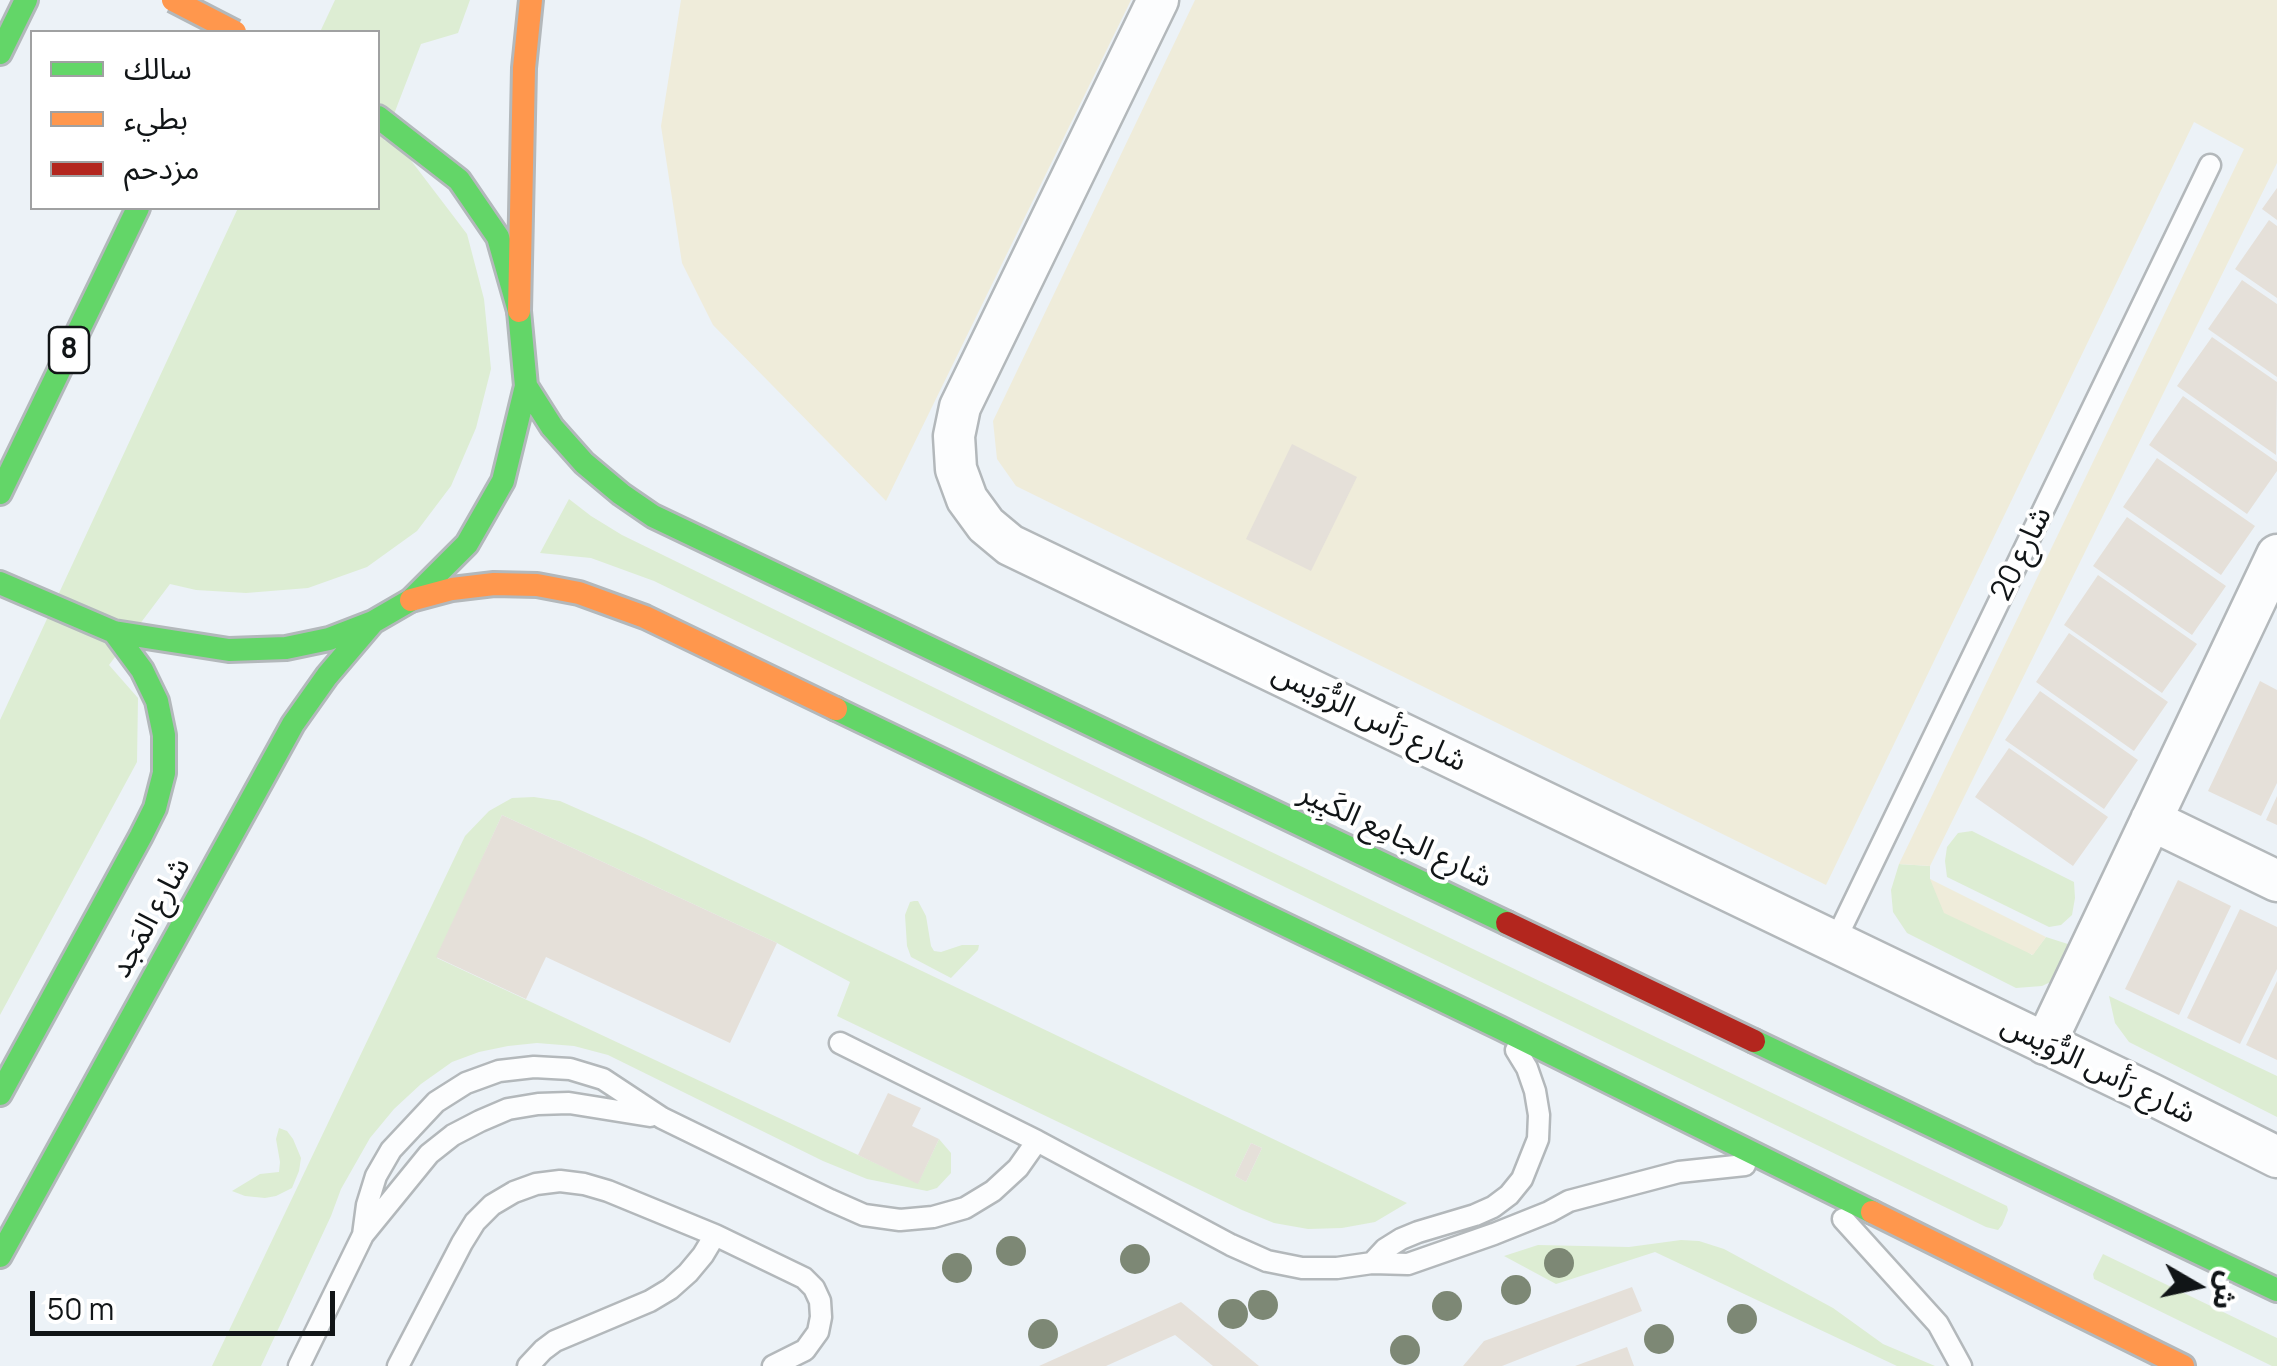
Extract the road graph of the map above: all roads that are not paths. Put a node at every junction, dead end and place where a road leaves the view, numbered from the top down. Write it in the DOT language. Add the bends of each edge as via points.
graph roads {
  1 [pos="26,0"];
  2 [pos="173,0"];
  3 [pos="238,0"];
  4 [pos="531,0"];
  5 [pos="1158,0"];
  6 [pos="224,30"];
  7 [pos="230,30"];
  8 [pos="0,53"];
  9 [pos="383,120"];
  10 [pos="2210,165"];
  11 [pos="137,210"];
  12 [pos="519,310"];
  13 [pos="526,386"];
  14 [pos="0,493"];
  15 [pos="2277,554"];
  16 [pos="0,582"];
  17 [pos="411,600"];
  18 [pos="373,622"];
  19 [pos="114,632"];
  20 [pos="2151,820"];
  21 [pos="2277,881"];
  22 [pos="1834,942"];
  23 [pos="1500,1028"];
  24 [pos="840,1042"];
  25 [pos="2044,1044"];
  26 [pos="0,1094"];
  27 [pos="662,1118"];
  28 [pos="1037,1141"];
  29 [pos="2277,1157"];
  30 [pos="1782,1166"];
  31 [pos="1804,1177"];
  32 [pos="363,1234"];
  33 [pos="715,1235"];
  34 [pos="0,1256"];
  35 [pos="1372,1263"];
  36 [pos="2270,1281"];
  37 [pos="299,1366"];
  38 [pos="398,1366"];
  39 [pos="528,1366"];
  40 [pos="774,1366"];
  41 [pos="1961,1366"];
  42 [pos="2183,1366"];
  1 -- 8 [label="main road"];
  2 -- 7 [label="main road, bridge"];
  3 -- 6 [label="main road"];
  4 -- 12 [label="main road"];
  5 -- 22 [label="street, شارع رَأس الرُّوَيس" via="960,407 956,469 967,499 1010,544"];
  9 -- 12 [label="main road" via="459,180 498,237"];
  10 -- 22 [label="lane, شارع 20"];
  11 -- 14 [label="main road, 8"];
  12 -- 13 [label="main road"];
  13 -- 17 [label="main road" via="503,481 468,544"];
  13 -- 36 [label="main road, شارع الجامِع الكَبِير" via="584,463 653,516"];
  15 -- 20 [label="street"];
  16 -- 19 [label="main road"];
  17 -- 18 [label="main road"];
  17 -- 23 [label="main road" via="452,589 537,585 645,617"];
  18 -- 19 [label="main road" via="286,648 230,650"];
  18 -- 34 [label="main road, شارع المَجد" via="293,724"];
  19 -- 26 [label="main road, شارع المَجد" via="157,701 164,773 141,836"];
  20 -- 21 [label="street"];
  20 -- 25 [label="street"];
  22 -- 25 [label="street, شارع رَأس الرُّوَيس"];
  23 -- 30 [label="main road"];
  23 -- 35 [label="lane" via="1535,1091 1538,1139 1522,1180 1493,1207 1401,1239"];
  24 -- 28 [label="lane"];
  25 -- 29 [label="street, شارع رَأس الرُّوَيس"];
  27 -- 28 [label="lane" via="830,1200 900,1220 933,1218 979,1200 1018,1168"];
  27 -- 32 [label="lane" via="569,1103 480,1120 430,1154"];
  27 -- 32 [label="lane" via="603,1079 570,1069 499,1071 436,1102 390,1150 376,1176"];
  28 -- 35 [label="lane" via="1267,1262 1302,1268"];
  30 -- 31 [label="main road"];
  30 -- 35 [label="lane" via="1679,1172 1568,1201 1425,1259"];
  31 -- 41 [label="lane" via="1938,1324"];
  31 -- 42 [label="main road"];
  32 -- 37 [label="lane"];
  33 -- 38 [label="lane" via="584,1184 536,1184 514,1192 475,1222"];
  33 -- 39 [label="lane" via="670,1289 556,1341"];
  33 -- 40 [label="lane" via="804,1278 820,1301 822,1316 810,1345"];
}
